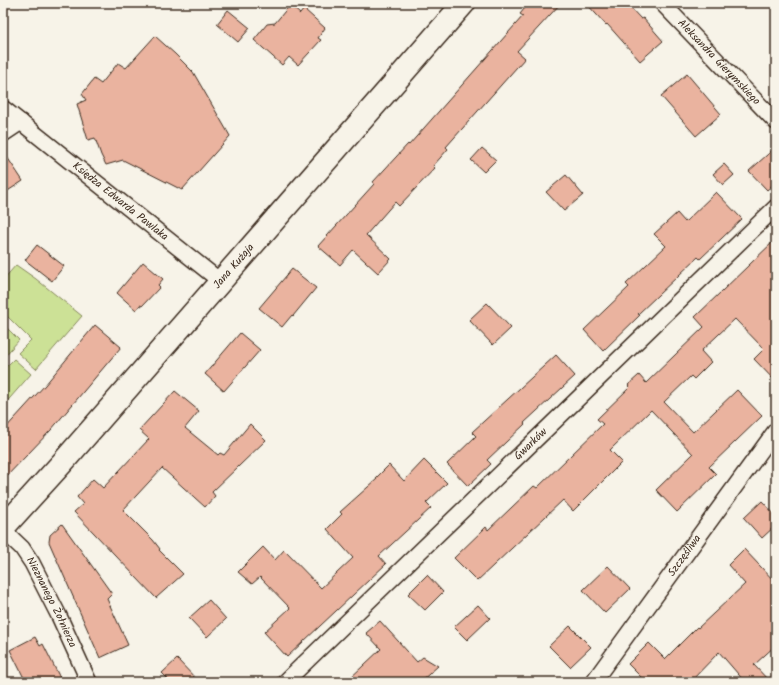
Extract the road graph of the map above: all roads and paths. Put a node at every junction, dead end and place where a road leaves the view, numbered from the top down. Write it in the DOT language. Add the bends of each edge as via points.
graph roads {
  1 [pos="464,3"];
  2 [pos="662,3"];
  3 [pos="3,108"];
  4 [pos="21,122"];
  5 [pos="776,122"];
  6 [pos="3,134"];
  7 [pos="776,207"];
  8 [pos="220,281"];
  9 [pos="776,430"];
  10 [pos="3,529"];
  11 [pos="89,682"];
  12 [pos="285,682"];
  13 [pos="593,682"];
  1 -- 8 [label="street, Jana Kużaja"];
  2 -- 5 [label="street, Aleksandra Gierymskiego"];
  3 -- 4 [label="street, Księdza Edwarda Pawlaka"];
  4 -- 6 [label="street"];
  4 -- 8 [label="street, Księdza Edwarda Pawlaka"];
  7 -- 12 [label="street, Gwarków"];
  8 -- 10 [label="street, Jana Kużaja"];
  9 -- 13 [label="street, Szczęśliwa"];
  10 -- 11 [label="street, Nieznanego Żołnierza" via="22,548 32,563"];
}
